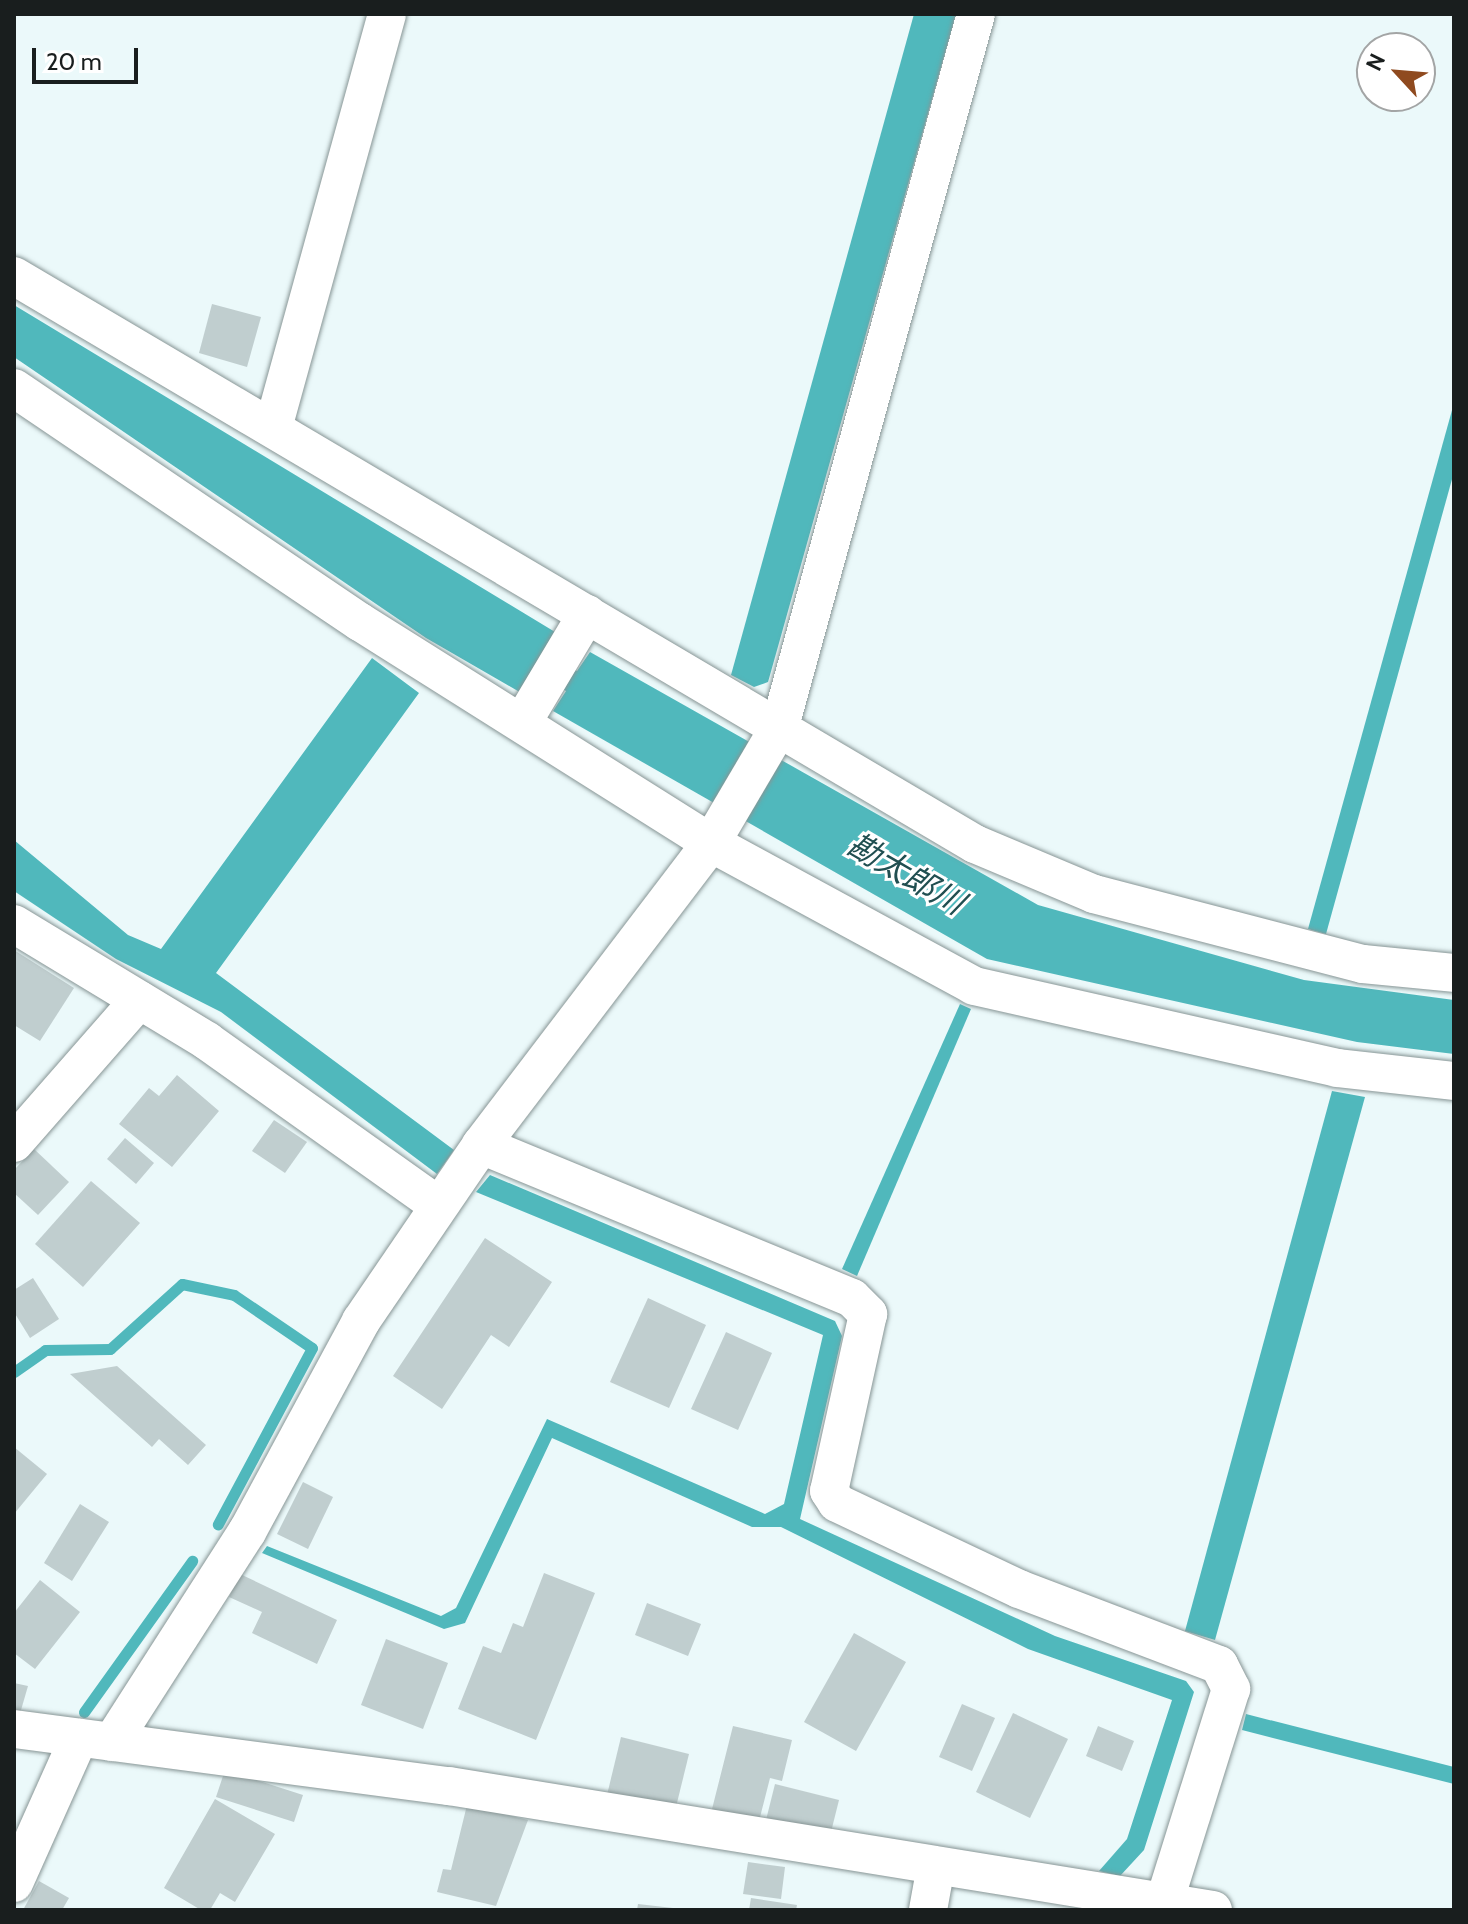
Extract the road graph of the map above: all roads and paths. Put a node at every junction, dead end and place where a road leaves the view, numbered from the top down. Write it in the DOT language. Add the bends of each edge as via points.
graph roads {
  1 [pos="387,14"];
  2 [pos="976,14"];
  3 [pos="14,276"];
  4 [pos="14,388"];
  5 [pos="273,428"];
  6 [pos="587,614"];
  7 [pos="522,723"];
  8 [pos="780,726"];
  9 [pos="711,843"];
  10 [pos="14,924"];
  11 [pos="1454,973"];
  12 [pos="139,1000"];
  13 [pos="1454,1081"];
  14 [pos="14,1143"];
  15 [pos="481,1145"];
  16 [pos="438,1205"];
  17 [pos="14,1729"];
  18 [pos="96,1740"];
  19 [pos="936,1866"];
  20 [pos="14,1883"];
  21 [pos="1165,1899"];
  22 [pos="928,1910"];
  23 [pos="1213,1910"];
  1 -- 5 [label="street"];
  2 -- 8 [label="street"];
  3 -- 5 [label="street"];
  4 -- 7 [label="street"];
  5 -- 6 [label="street"];
  6 -- 7 [label="street"];
  6 -- 8 [label="street"];
  7 -- 9 [label="street"];
  8 -- 9 [label="street"];
  8 -- 11 [label="street" via="975,844 1051,879 1363,964"];
  9 -- 13 [label="street" via="974,986 1337,1068"];
  9 -- 15 [label="street"];
  10 -- 12 [label="street"];
  12 -- 14 [label="street"];
  12 -- 16 [label="street"];
  15 -- 16 [label="street"];
  15 -- 21 [label="street" via="852,1298 868,1314 829,1491 837,1503 1019,1589 1219,1665 1231,1689"];
  16 -- 18 [label="street" via="361,1321 247,1532"];
  17 -- 18 [label="street"];
  18 -- 19 [label="street" via="449,1786"];
  18 -- 20 [label="street"];
  19 -- 21 [label="street"];
  19 -- 22 [label="street"];
  21 -- 23 [label="street"];
}
